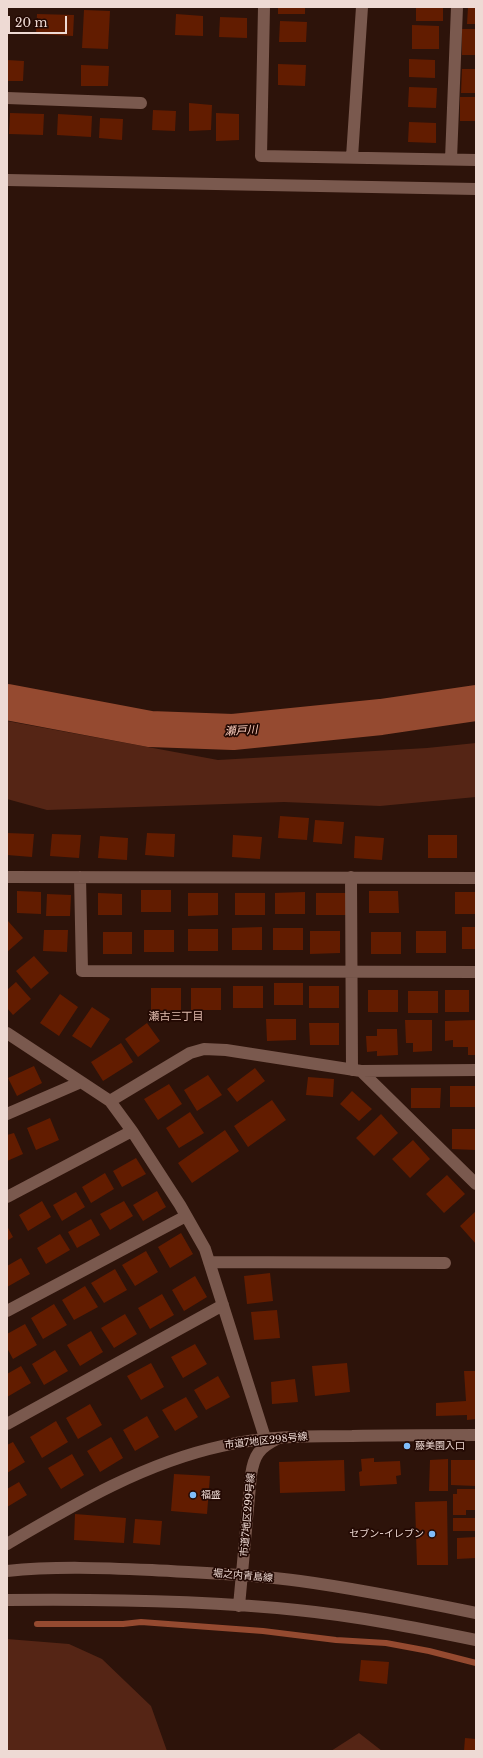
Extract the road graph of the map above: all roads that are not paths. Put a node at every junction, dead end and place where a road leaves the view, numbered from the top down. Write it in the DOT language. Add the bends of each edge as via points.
graph roads {
  1 [pos="264,7"];
  2 [pos="362,7"];
  3 [pos="457,7"];
  4 [pos="7,98"];
  5 [pos="141,103"];
  6 [pos="352,157"];
  7 [pos="451,159"];
  8 [pos="476,160"];
  9 [pos="7,180"];
  10 [pos="476,189"];
  11 [pos="7,877"];
  12 [pos="80,877"];
  13 [pos="351,877"];
  14 [pos="476,878"];
  15 [pos="352,972"];
  16 [pos="476,972"];
  17 [pos="7,1033"];
  18 [pos="476,1070"];
  19 [pos="357,1071"];
  20 [pos="81,1082"];
  21 [pos="110,1101"];
  22 [pos="7,1114"];
  23 [pos="132,1131"];
  24 [pos="471,1176"];
  25 [pos="476,1184"];
  26 [pos="7,1197"];
  27 [pos="186,1216"];
  28 [pos="209,1262"];
  29 [pos="445,1263"];
  30 [pos="223,1306"];
  31 [pos="7,1311"];
  32 [pos="7,1424"];
  33 [pos="476,1435"];
  34 [pos="266,1442"];
  35 [pos="7,1544"];
  36 [pos="7,1571"];
  37 [pos="242,1575"];
  38 [pos="7,1600"];
  39 [pos="239,1606"];
  40 [pos="476,1613"];
  41 [pos="476,1640"];
  1 -- 6 [label="street" via="261,156"];
  2 -- 6 [label="street"];
  3 -- 7 [label="street"];
  4 -- 5 [label="street"];
  6 -- 7 [label="street"];
  7 -- 8 [label="street"];
  9 -- 10 [label="street"];
  11 -- 12 [label="street"];
  12 -- 13 [label="street"];
  12 -- 15 [label="street" via="82,971"];
  13 -- 14 [label="street"];
  13 -- 15 [label="street"];
  15 -- 16 [label="street"];
  15 -- 19 [label="street"];
  17 -- 20 [label="street"];
  18 -- 19 [label="street"];
  19 -- 21 [label="street" via="226,1050 204,1049 190,1053"];
  19 -- 24 [label="street"];
  20 -- 21 [label="street"];
  20 -- 22 [label="street"];
  21 -- 23 [label="street"];
  23 -- 26 [label="street"];
  23 -- 27 [label="street"];
  24 -- 25 [label="street"];
  27 -- 28 [label="street" via="205,1248"];
  27 -- 31 [label="street"];
  28 -- 29 [label="street"];
  28 -- 30 [label="street"];
  30 -- 32 [label="street"];
  30 -- 34 [label="street"];
  33 -- 34 [label="street, 市道7地区298号線" via="281,1438"];
  34 -- 35 [label="street, 市道7地区298号線" via="241,1442 200,1451 127,1478 84,1499"];
  34 -- 37 [label="street, 市道7地区299号線" via="254,1459 251,1475"];
  36 -- 37 [label="street, 堀之内青島線" via="36,1568 108,1568"];
  37 -- 39 [label="street, 市道7地区299号線"];
  37 -- 40 [label="street, 堀之内青島線" via="300,1581"];
  38 -- 39 [label="street" via="72,1599"];
  39 -- 41 [label="street" via="298,1610 405,1626"];
}
